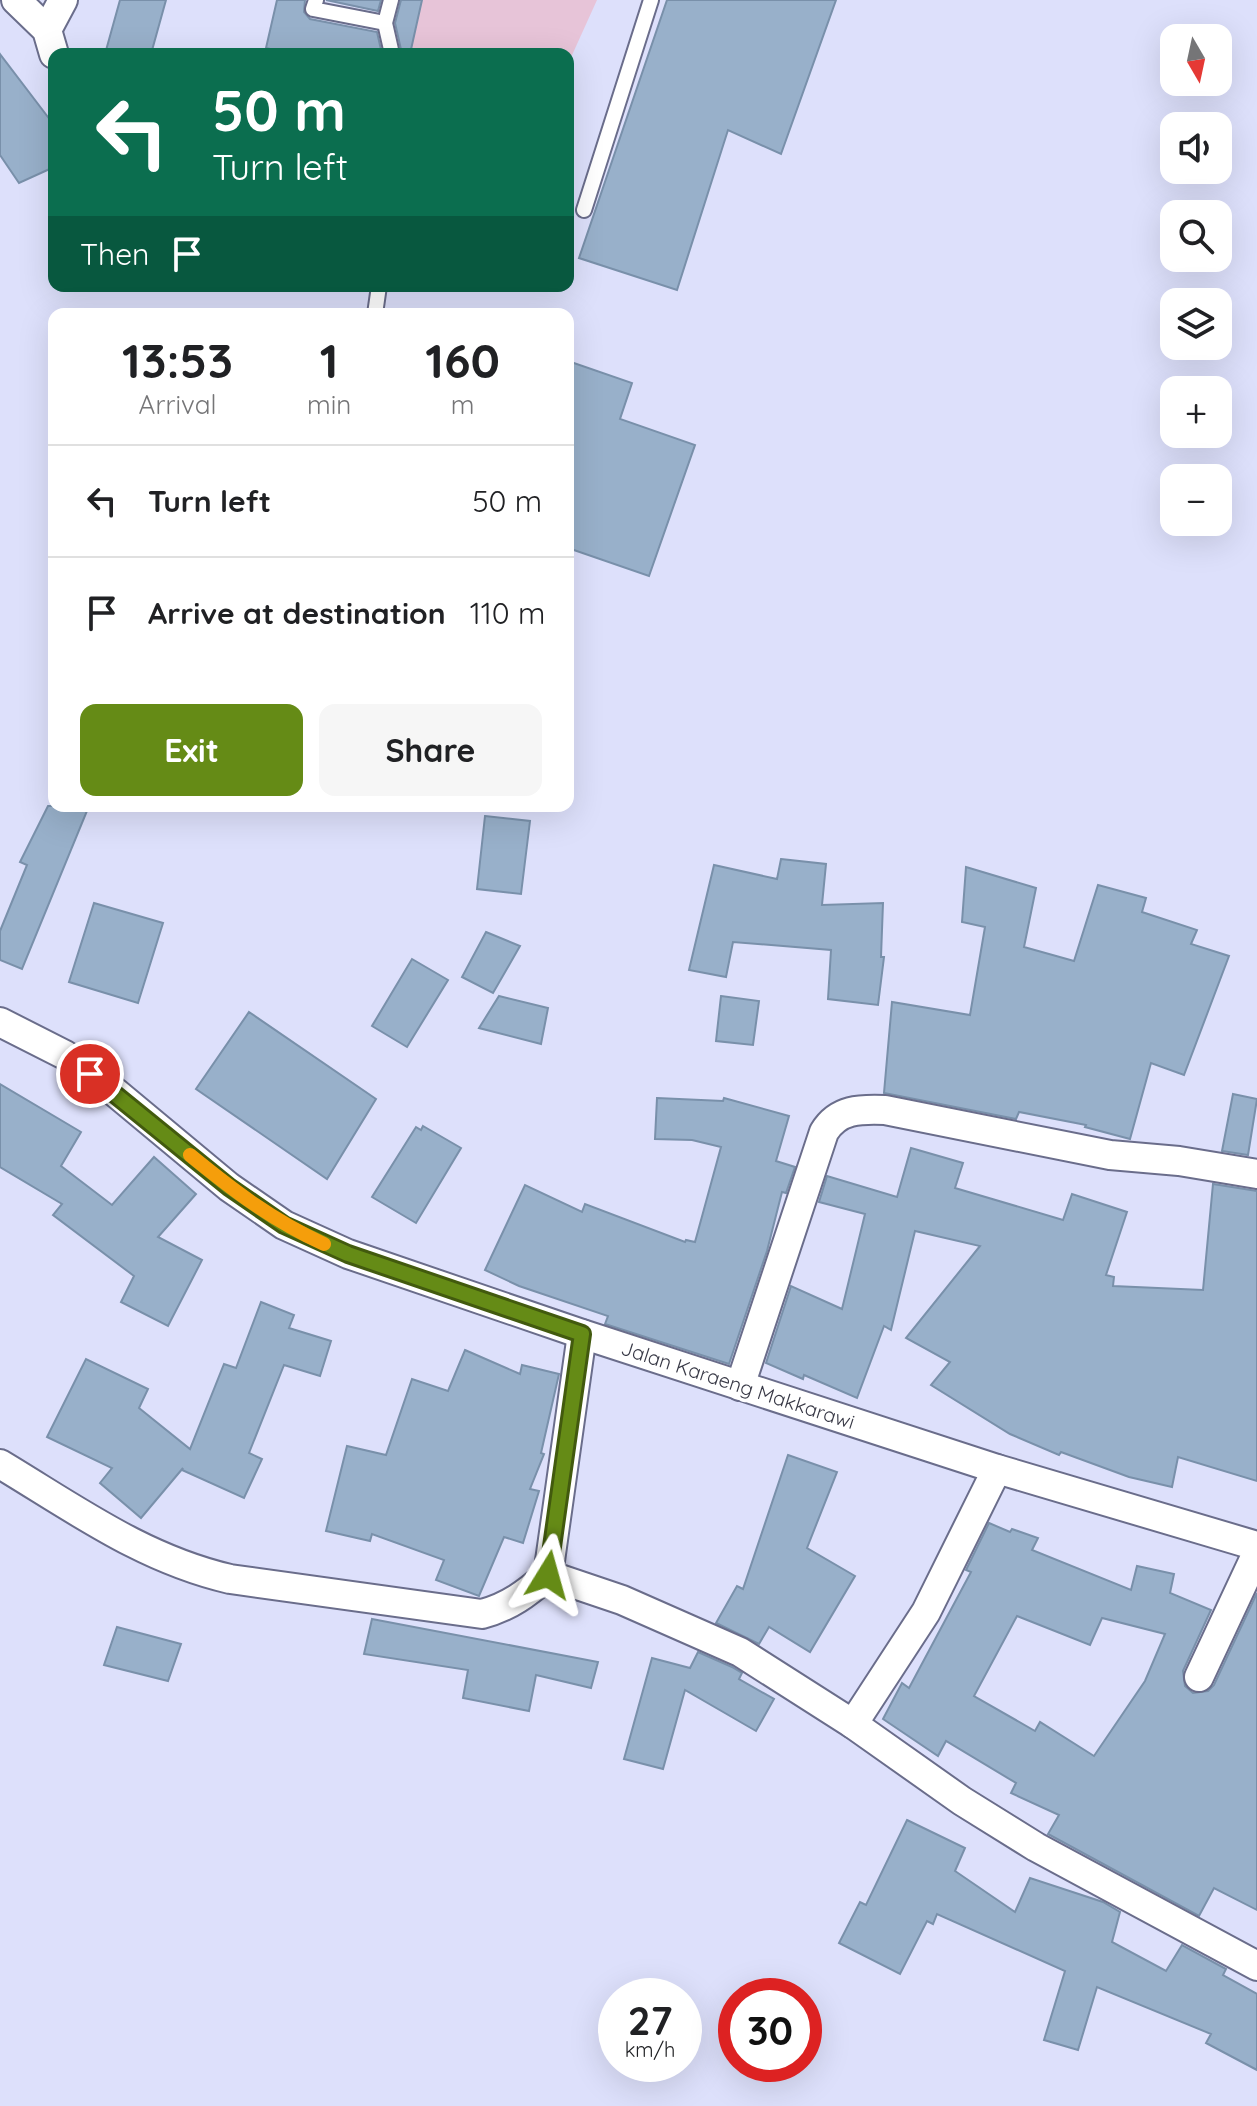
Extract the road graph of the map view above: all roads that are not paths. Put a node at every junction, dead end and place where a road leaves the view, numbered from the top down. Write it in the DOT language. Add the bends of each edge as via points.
graph roads {
  1 [pos="16,0"];
  2 [pos="63,0"];
  3 [pos="316,0"];
  4 [pos="391,0"];
  5 [pos="651,0"];
  6 [pos="385,23"];
  7 [pos="51,42"];
  8 [pos="391,48"];
  9 [pos="584,210"];
  10 [pos="0,1022"];
  11 [pos="1257,1174"];
  12 [pos="582,1334"];
  13 [pos="740,1386"];
  14 [pos="0,1464"];
  15 [pos="997,1469"];
  16 [pos="1257,1546"];
  17 [pos="1257,1553"];
  18 [pos="548,1575"];
  19 [pos="1199,1677"];
  20 [pos="853,1724"];
  21 [pos="1257,1966"];
  1 -- 7 [label="street"];
  2 -- 7 [label="street"];
  3 -- 6 [label="lane" via="313,9"];
  4 -- 6 [label="lane"];
  5 -- 9 [label="lane"];
  6 -- 8 [label="lane"];
  10 -- 12 [label="street, Jalan Karaeng Makkarawi" via="65,1055 284,1225 348,1254"];
  11 -- 13 [label="street" via="1110,1155 885,1110 847,1112 831,1120 824,1132"];
  12 -- 13 [label="street, Jalan Karaeng Makkarawi"];
  12 -- 18 [label="street"];
  13 -- 15 [label="street, Jalan Karaeng Makkarawi"];
  14 -- 18 [label="street" via="155,1556 230,1579 482,1614 501,1609"];
  15 -- 16 [label="street, Jalan Karaeng Makkarawi"];
  15 -- 20 [label="street" via="926,1612"];
  17 -- 19 [label="street"];
  18 -- 20 [label="street" via="622,1600 740,1652"];
  20 -- 21 [label="street" via="1036,1847"];
}
